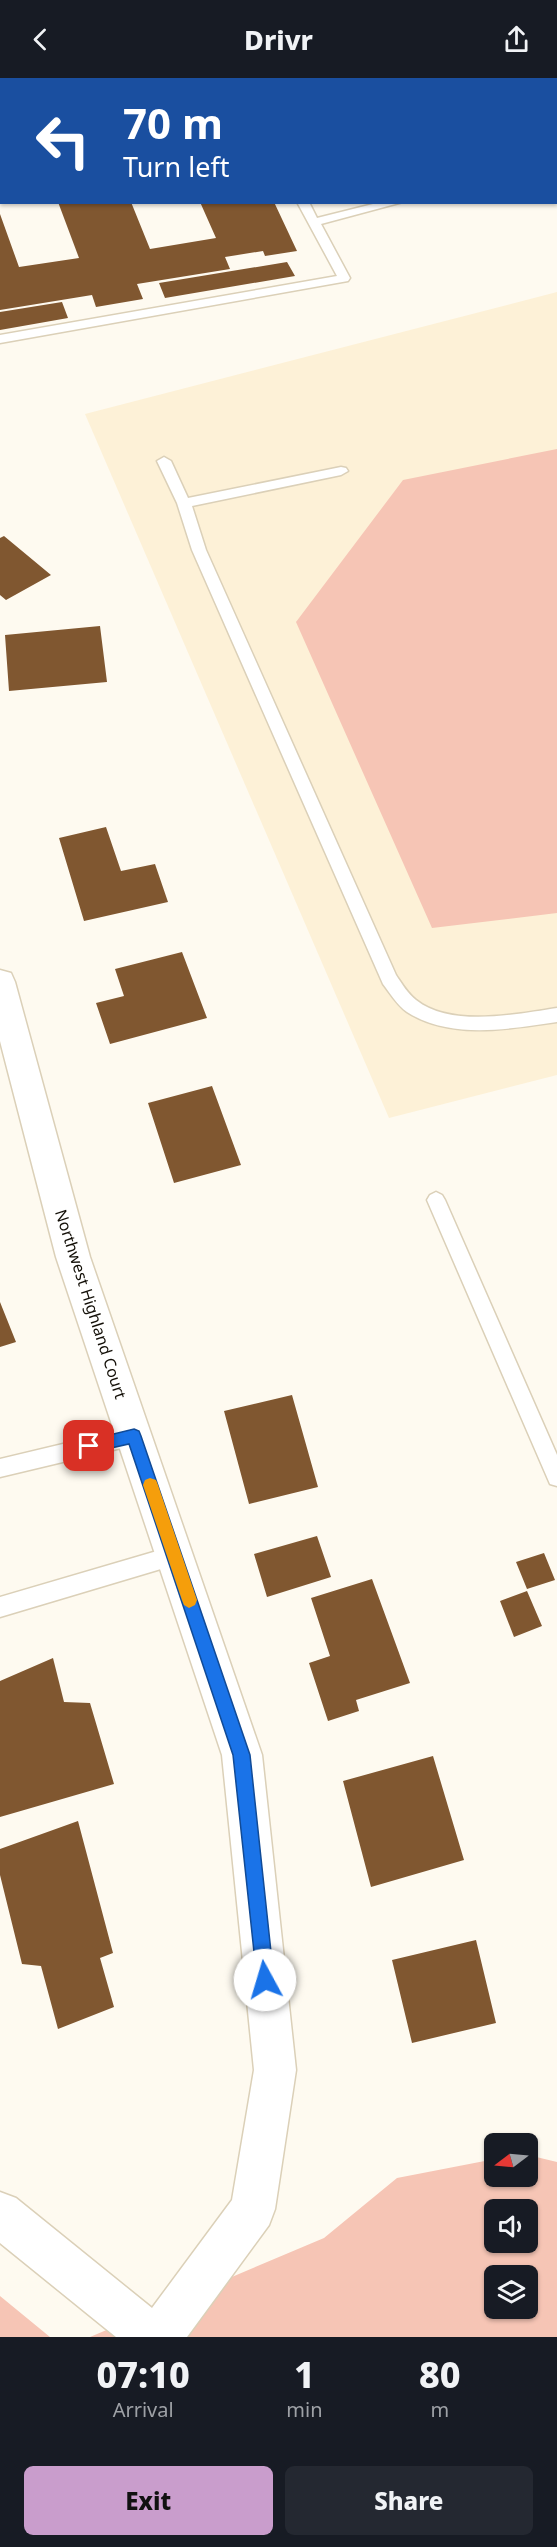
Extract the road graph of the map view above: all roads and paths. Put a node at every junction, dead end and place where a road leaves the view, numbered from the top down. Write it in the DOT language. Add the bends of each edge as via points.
graph roads {
  1 [pos="304,204"];
  2 [pos="390,204"];
  3 [pos="314,222"];
  4 [pos="0,339"];
  5 [pos="164,461"];
  6 [pos="341,471"];
  7 [pos="184,503"];
  8 [pos="0,982"];
  9 [pos="557,1015"];
  10 [pos="436,1200"];
  11 [pos="134,1436"];
  12 [pos="0,1468"];
  13 [pos="557,1477"];
  14 [pos="174,1556"];
  15 [pos="0,1606"];
  16 [pos="0,2214"];
  17 [pos="152,2337"];
  18 [pos="159,2337"];
  1 -- 3 [label="lane"];
  2 -- 3 [label="lane"];
  3 -- 4 [label="lane" via="344,278"];
  5 -- 7 [label="lane"];
  6 -- 7 [label="lane"];
  7 -- 9 [label="lane" via="199,550 389,979 412,1006 441,1020 513,1021"];
  8 -- 11 [label="street, Northwest Highland Court" via="73,1257"];
  10 -- 13 [label="lane"];
  11 -- 12 [label="lane"];
  11 -- 14 [label="street, Northwest Highland Court"];
  14 -- 15 [label="lane"];
  14 -- 18 [label="street, Northwest Highland Court" via="242,1755 275,2070 253,2209"];
  16 -- 17 [label="street"];
}
